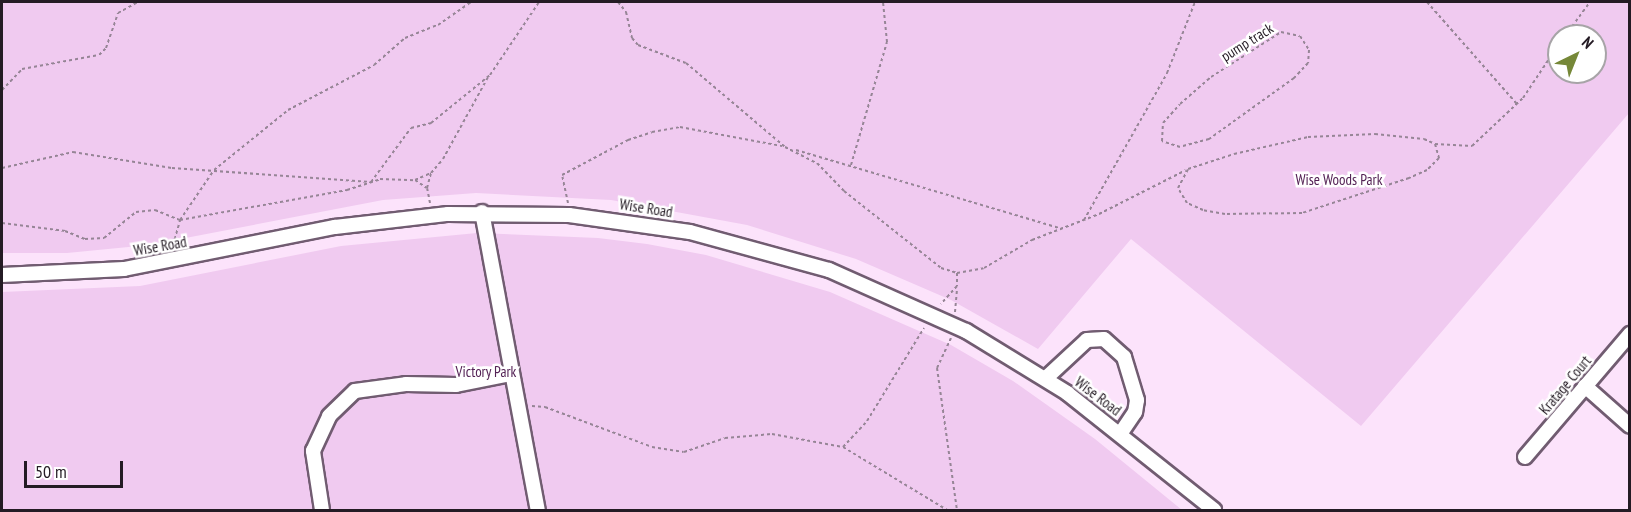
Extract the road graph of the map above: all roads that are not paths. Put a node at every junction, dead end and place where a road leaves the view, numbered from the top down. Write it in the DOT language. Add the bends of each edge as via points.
graph roads {
  1 [pos="482,212"];
  2 [pos="2,274"];
  3 [pos="1629,334"];
  4 [pos="510,374"];
  5 [pos="1046,378"];
  6 [pos="1585,386"];
  7 [pos="1629,426"];
  8 [pos="1120,434"];
  9 [pos="1525,457"];
  10 [pos="322,510"];
  11 [pos="538,510"];
  12 [pos="1214,510"];
  1 -- 2 [label="street, Wise Road" via="335,227 169,262 78,273"];
  1 -- 4 [label="street"];
  1 -- 5 [label="street, Wise Road" via="569,215 676,229 763,249 850,279 936,316"];
  3 -- 6 [label="street, Kratage Court"];
  4 -- 10 [label="street" via="456,385 406,384 355,391 329,416 313,451"];
  4 -- 11 [label="street"];
  5 -- 8 [label="street, Wise Road"];
  5 -- 8 [label="street" via="1088,340 1104,339 1124,357 1137,400"];
  6 -- 7 [label="street"];
  6 -- 9 [label="street, Kratage Court"];
  8 -- 12 [label="street, Wise Road"];
}
